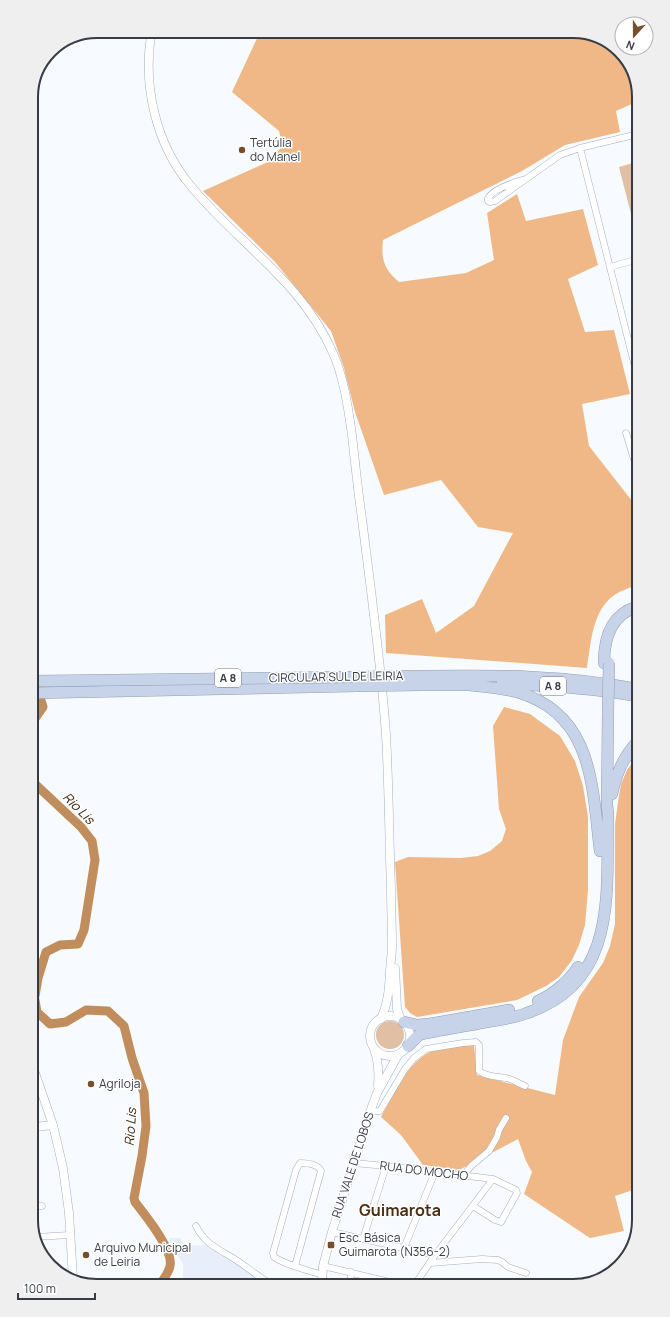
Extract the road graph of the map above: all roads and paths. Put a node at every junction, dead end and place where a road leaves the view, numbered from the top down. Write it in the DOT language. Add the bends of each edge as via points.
graph roads {
  1 [pos="151,38"];
  2 [pos="632,135"];
  3 [pos="580,148"];
  4 [pos="526,179"];
  5 [pos="632,261"];
  6 [pos="610,267"];
  7 [pos="632,354"];
  8 [pos="626,433"];
  9 [pos="632,453"];
  10 [pos="632,609"];
  11 [pos="632,616"];
  12 [pos="606,663"];
  13 [pos="422,680"];
  14 [pos="38,681"];
  15 [pos="616,684"];
  16 [pos="632,684"];
  17 [pos="468,685"];
  18 [pos="632,687"];
  19 [pos="38,693"];
  20 [pos="632,695"];
  21 [pos="606,713"];
  22 [pos="632,748"];
  23 [pos="608,814"];
  24 [pos="600,852"];
  25 [pos="392,948"];
  26 [pos="381,1019"];
  27 [pos="403,1021"];
  28 [pos="408,1046"];
  29 [pos="373,1047"];
  30 [pos="398,1055"];
  31 [pos="38,1082"];
  32 [pos="525,1086"];
  33 [pos="377,1093"];
  34 [pos="370,1112"];
  35 [pos="506,1118"];
  36 [pos="53,1125"];
  37 [pos="38,1127"];
  38 [pos="354,1163"];
  39 [pos="386,1166"];
  40 [pos="435,1172"];
  41 [pos="464,1175"];
  42 [pos="493,1179"];
  43 [pos="473,1206"];
  44 [pos="196,1226"];
  45 [pos="332,1232"];
  46 [pos="70,1235"];
  47 [pos="41,1237"];
  48 [pos="363,1239"];
  49 [pos="404,1248"];
  50 [pos="435,1255"];
  51 [pos="430,1263"];
  52 [pos="295,1266"];
  53 [pos="323,1266"];
  54 [pos="351,1272"];
  55 [pos="71,1273"];
  56 [pos="526,1273"];
  57 [pos="323,1275"];
  58 [pos="264,1279"];
  59 [pos="323,1279"];
  60 [pos="350,1279"];
  61 [pos="378,1279"];
  62 [pos="419,1279"];
  1 -- 25 [label="main road" via="149,70 152,103 174,162 189,184 299,297 318,324 341,376 348,408 386,732"];
  2 -- 3 [label="street"];
  3 -- 4 [label="street" via="560,155"];
  3 -- 6 [label="street"];
  4 -- 4 [label="street" via="491,194 488,201 495,201"];
  5 -- 6 [label="street"];
  6 -- 7 [label="street"];
  8 -- 9 [label="street"];
  10 -- 12 [label="highway" via="625,612 609,631 605,641"];
  11 -- 12 [label="highway" via="620,624 614,633"];
  12 -- 21 [label="highway, bridge"];
  13 -- 14 [label="highway, CIRCULAR SUL DE LEIRIA / A 8, bridge"];
  13 -- 15 [label="highway, CIRCULAR SUL DE LEIRIA / A 8" via="528,676"];
  13 -- 17 [label="highway, CIRCULAR SUL DE LEIRIA / A 8"];
  13 -- 19 [label="highway, CIRCULAR SUL DE LEIRIA / A 8, bridge"];
  15 -- 16 [label="highway"];
  15 -- 18 [label="highway, CIRCULAR SUL DE LEIRIA / A 8"];
  17 -- 20 [label="highway, CIRCULAR SUL DE LEIRIA / A 8" via="560,686"];
  17 -- 24 [label="highway" via="505,689 534,698 567,724 580,746 591,779"];
  21 -- 23 [label="highway"];
  21 -- 24 [label="highway"];
  22 -- 23 [label="highway" via="616,775"];
  23 -- 28 [label="highway" via="603,929 593,958 577,981 557,999 528,1013 426,1033 419,1035"];
  24 -- 27 [label="highway" via="598,910 593,939 577,969 563,984 541,999 517,1008 429,1024 417,1025"];
  25 -- 26 [label="main road" via="388,997"];
  25 -- 27 [label="main road" via="397,1009"];
  26 -- 27 [label="main road" via="391,1016"];
  26 -- 29 [label="main road" via="370,1034"];
  27 -- 28 [label="main road" via="410,1036"];
  28 -- 30 [label="main road"];
  29 -- 30 [label="main road" via="387,1056"];
  29 -- 33 [label="main road" via="378,1058"];
  30 -- 33 [label="main road"];
  31 -- 36 [label="main road"];
  32 -- 34 [label="street" via="510,1079 479,1071 479,1045 476,1042 440,1046 426,1049 414,1058 380,1111"];
  33 -- 34 [label="main road, RUA VALE DE LOBOS"];
  34 -- 38 [label="main road, RUA VALE DE LOBOS"];
  35 -- 41 [label="street" via="489,1151"];
  36 -- 37 [label="main road"];
  36 -- 46 [label="main road" via="66,1187"];
  38 -- 39 [label="street, RUA DO MOCHO"];
  38 -- 45 [label="main road, RUA VALE DE LOBOS"];
  39 -- 40 [label="street, RUA DO MOCHO"];
  39 -- 48 [label="street"];
  40 -- 41 [label="street, RUA DO MOCHO"];
  40 -- 49 [label="street"];
  41 -- 42 [label="street, RUA DO MOCHO"];
  42 -- 43 [label="street"];
  42 -- 43 [label="street, RUA DO MOCHO" via="518,1193 503,1220 499,1222"];
  43 -- 50 [label="street"];
  44 -- 58 [label="street" via="207,1242"];
  45 -- 48 [label="street"];
  45 -- 53 [label="main road, RUA VALE DE LOBOS"];
  46 -- 47 [label="street"];
  46 -- 55 [label="main road"];
  48 -- 49 [label="street"];
  49 -- 50 [label="street"];
  50 -- 51 [label="street"];
  51 -- 56 [label="street" via="498,1260 508,1268"];
  51 -- 62 [label="street"];
  52 -- 52 [label="street" via="278,1260 273,1253 296,1170 300,1163 304,1163 317,1166 321,1171"];
  52 -- 57 [label="street"];
  53 -- 54 [label="street"];
  53 -- 57 [label="main road, RUA VALE DE LOBOS"];
  54 -- 60 [label="street"];
  54 -- 61 [label="street"];
  57 -- 59 [label="main road, RUA VALE DE LOBOS"];
}
